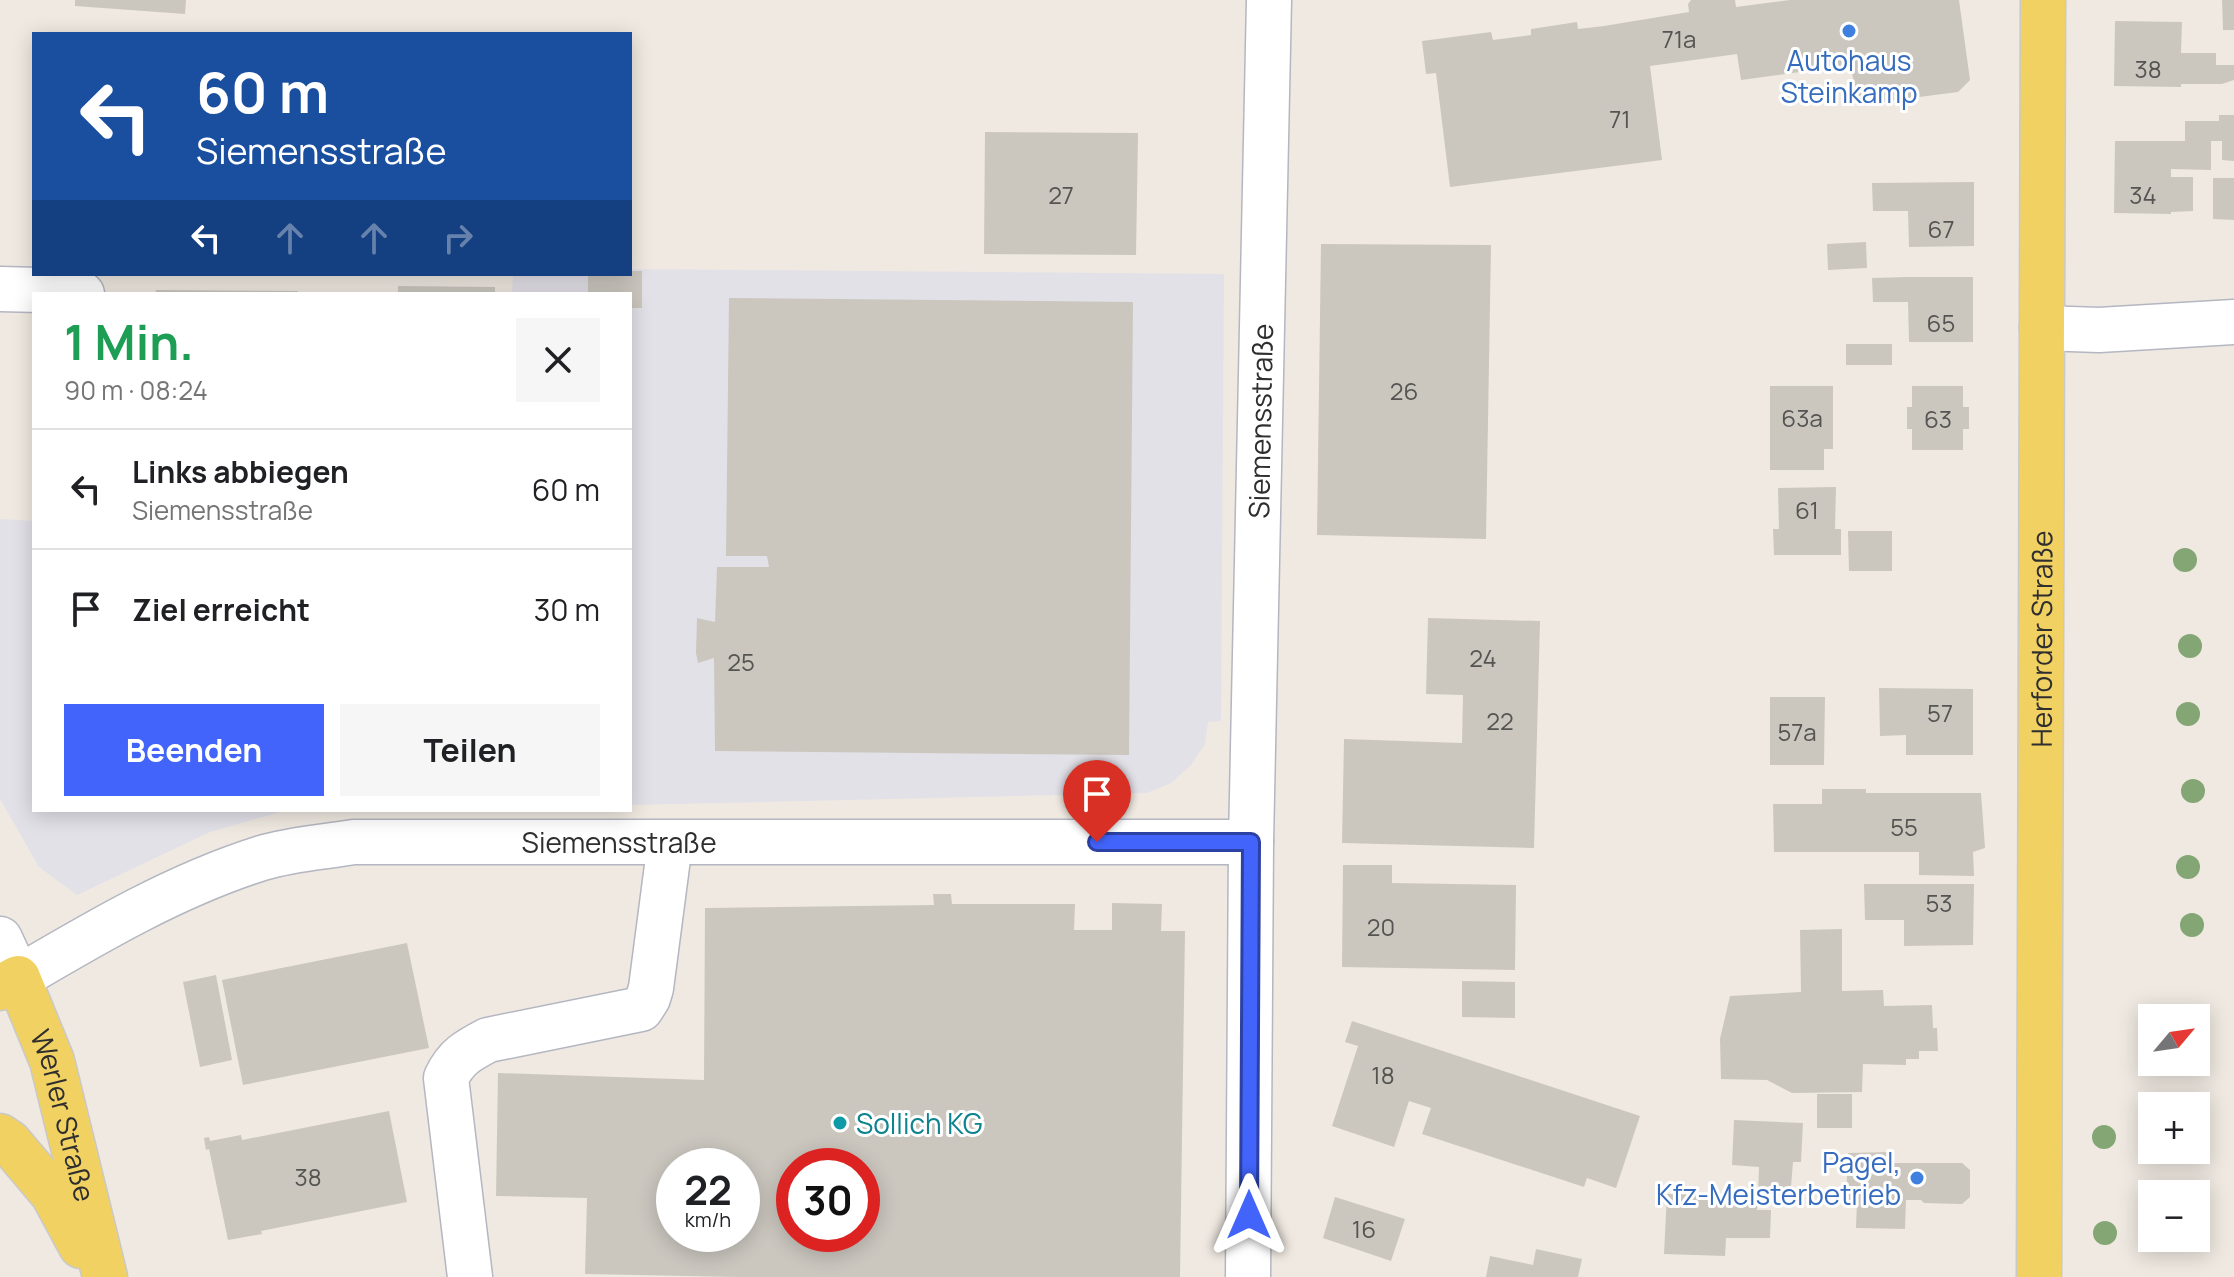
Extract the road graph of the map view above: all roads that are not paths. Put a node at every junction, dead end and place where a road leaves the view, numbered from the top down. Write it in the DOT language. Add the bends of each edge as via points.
graph roads {
  1 [pos="1269,0"];
  2 [pos="2043,0"];
  3 [pos="0,289"];
  4 [pos="79,292"];
  5 [pos="2234,322"];
  6 [pos="2042,328"];
  7 [pos="1251,842"];
  8 [pos="670,843"];
  9 [pos="0,939"];
  10 [pos="9,983"];
  11 [pos="0,1136"];
  12 [pos="97,1277"];
  13 [pos="105,1277"];
  14 [pos="470,1277"];
  15 [pos="1248,1277"];
  16 [pos="2039,1277"];
  1 -- 7 [label="street, Siemensstraße"];
  2 -- 6 [label="main road, Herforder Straße"];
  3 -- 4 [label="street"];
  5 -- 6 [label="street"];
  6 -- 16 [label="main road, Herforder Straße"];
  7 -- 8 [label="street, Siemensstraße"];
  7 -- 15 [label="street, Siemensstraße"];
  8 -- 10 [label="street, Siemensstraße" via="354,842 264,858 189,886"];
  8 -- 14 [label="street" via="651,988 641,1009 488,1040 453,1063 446,1078"];
  9 -- 10 [label="street"];
  10 -- 13 [label="main road, Werler Straße" via="52,1061"];
  11 -- 12 [label="main road, Werler Straße" via="53,1194"];
}
